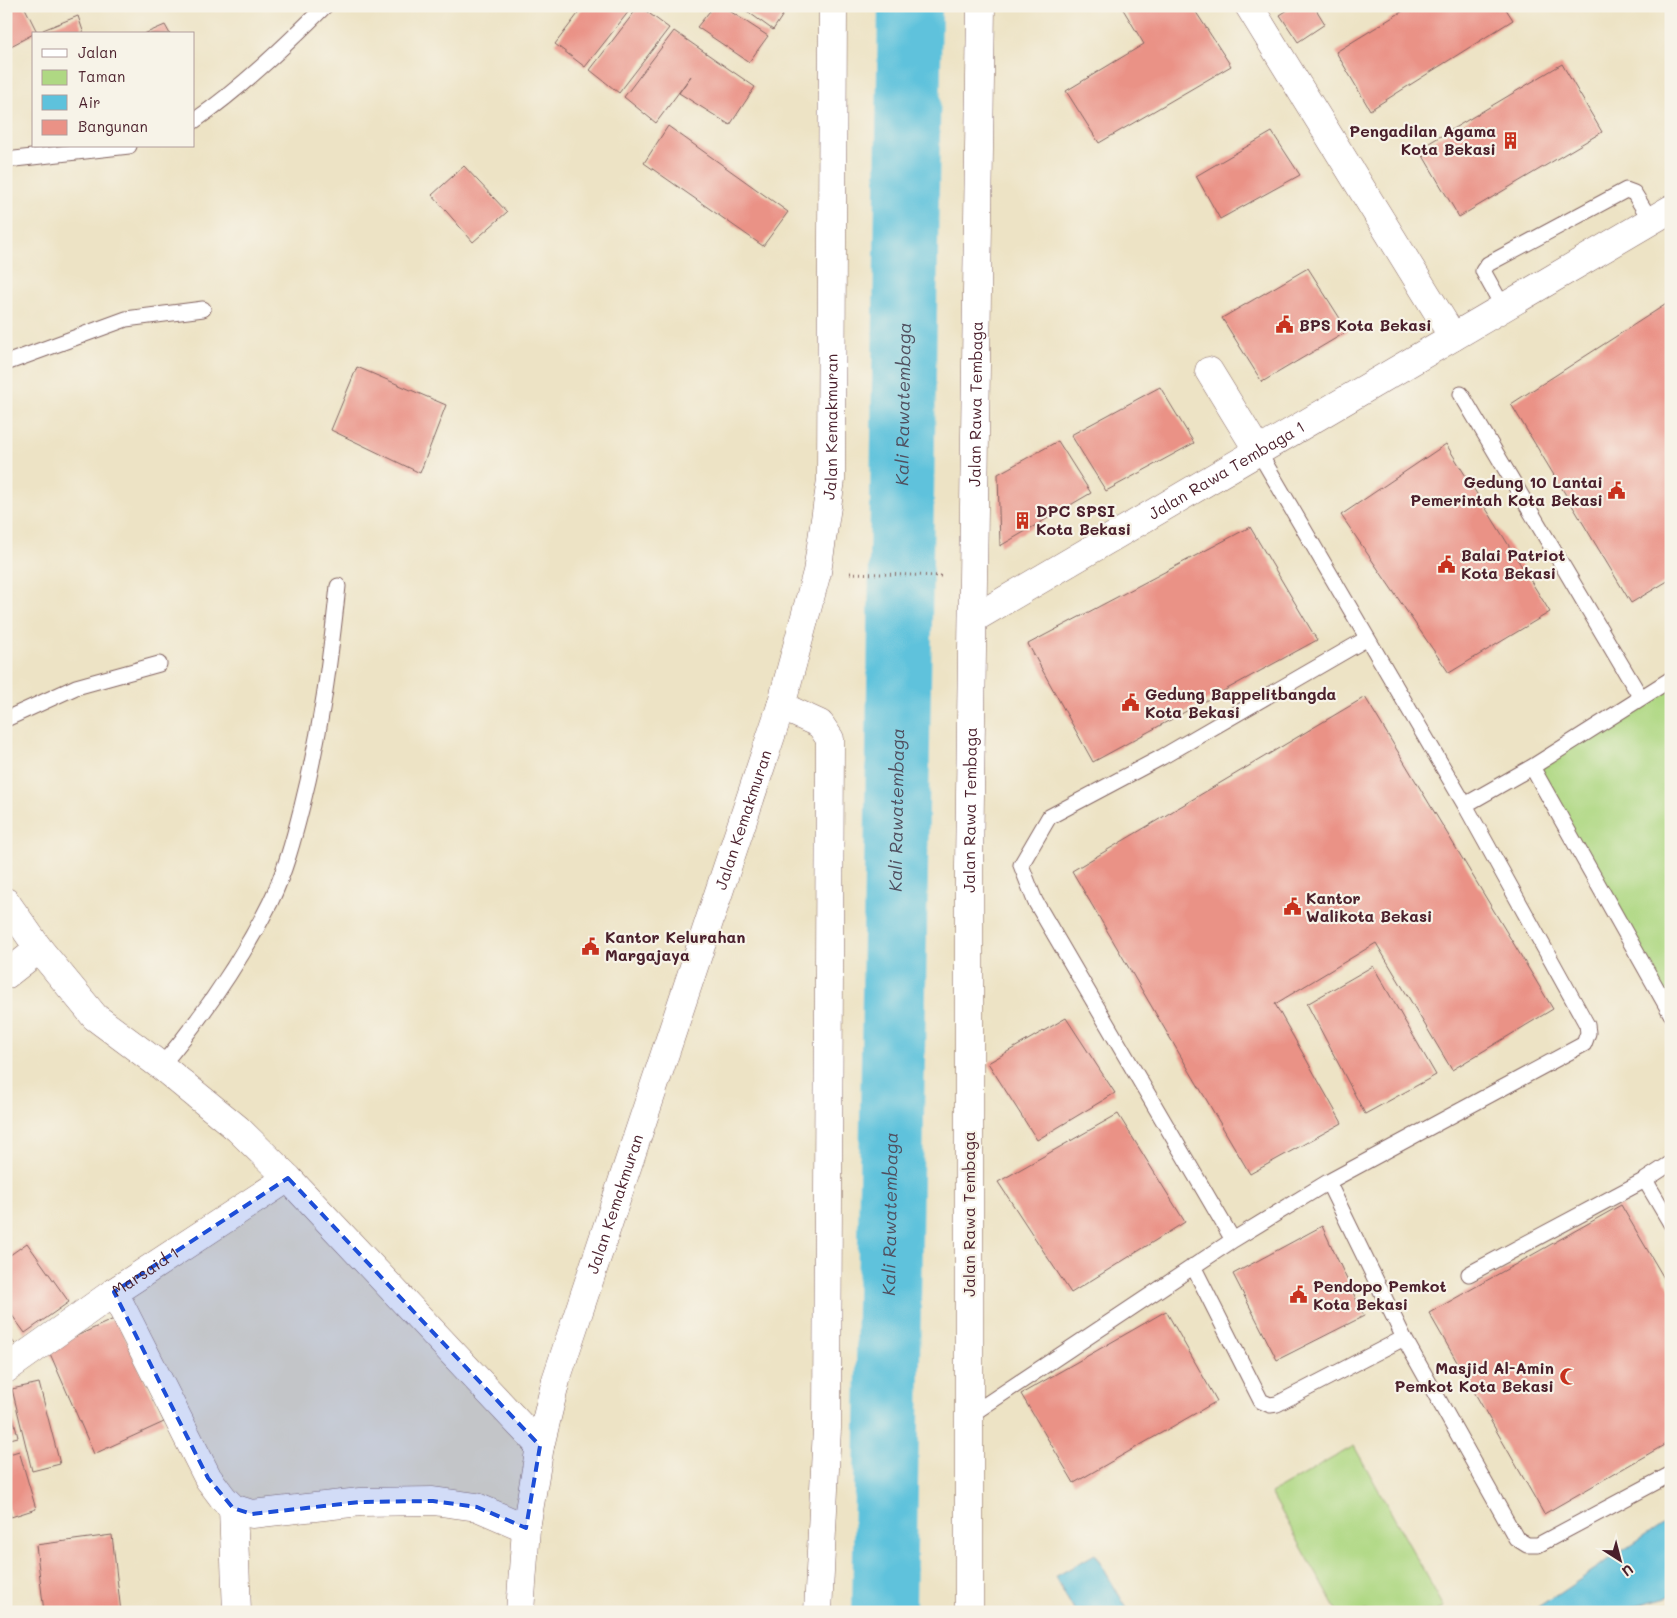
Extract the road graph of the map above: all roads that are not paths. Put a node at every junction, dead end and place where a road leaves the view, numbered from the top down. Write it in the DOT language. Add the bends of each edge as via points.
graph roads {
  1 [pos="324,6"];
  2 [pos="833,6"];
  3 [pos="981,6"];
  4 [pos="1249,6"];
  5 [pos="195,120"];
  6 [pos="111,148"];
  7 [pos="6,160"];
  8 [pos="1661,215"];
  9 [pos="1503,307"];
  10 [pos="203,309"];
  11 [pos="1453,337"];
  12 [pos="6,363"];
  13 [pos="1209,371"];
  14 [pos="1461,394"];
  15 [pos="1258,451"];
  16 [pos="338,586"];
  17 [pos="973,619"];
  18 [pos="1366,639"];
  19 [pos="159,664"];
  20 [pos="1671,679"];
  21 [pos="1641,698"];
  22 [pos="781,706"];
  23 [pos="6,719"];
  24 [pos="1532,767"];
  25 [pos="1465,805"];
  26 [pos="6,902"];
  27 [pos="39,949"];
  28 [pos="6,976"];
  29 [pos="1671,1014"];
  30 [pos="161,1066"];
  31 [pos="1671,1163"];
  32 [pos="288,1178"];
  33 [pos="1645,1180"];
  34 [pos="1328,1182"];
  35 [pos="1671,1224"];
  36 [pos="1233,1240"];
  37 [pos="1193,1266"];
  38 [pos="1469,1274"];
  39 [pos="114,1292"];
  40 [pos="1404,1338"];
  41 [pos="6,1369"];
  42 [pos="969,1416"];
  43 [pos="540,1446"];
  44 [pos="1671,1474"];
  45 [pos="234,1508"];
  46 [pos="526,1528"];
  47 [pos="237,1612"];
  48 [pos="520,1612"];
  49 [pos="818,1612"];
  50 [pos="970,1612"];
  1 -- 5 [label="lane" via="294,36"];
  2 -- 22 [label="street, Jalan Kemakmuran" via="831,480 817,572"];
  3 -- 17 [label="street, Jalan Rawa Tembaga"];
  4 -- 11 [label="street"];
  6 -- 7 [label="lane"];
  8 -- 9 [label="street, Jalan Rawa Tembaga 1"];
  8 -- 9 [label="lane" via="1634,192 1626,190 1488,264 1483,271"];
  9 -- 11 [label="street, Jalan Rawa Tembaga 1"];
  10 -- 12 [label="lane" via="126,319"];
  11 -- 15 [label="street, Jalan Rawa Tembaga 1"];
  13 -- 15 [label="street"];
  14 -- 21 [label="lane"];
  15 -- 17 [label="street, Jalan Rawa Tembaga 1"];
  15 -- 18 [label="lane"];
  16 -- 30 [label="lane" via="328,684 293,841 270,901 230,977"];
  17 -- 42 [label="street, Jalan Rawa Tembaga" via="969,866"];
  18 -- 25 [label="lane"];
  18 -- 36 [label="lane" via="1162,757 1049,817 1021,865 1035,902"];
  19 -- 23 [label="lane" via="76,687"];
  20 -- 21 [label="lane"];
  21 -- 24 [label="lane"];
  22 -- 43 [label="street, Jalan Kemakmuran" via="556,1380"];
  22 -- 49 [label="street" via="820,724 830,739 827,1428"];
  24 -- 25 [label="lane"];
  24 -- 29 [label="lane"];
  25 -- 34 [label="lane" via="1587,1025 1588,1033 1584,1044"];
  26 -- 27 [label="street"];
  27 -- 28 [label="street"];
  27 -- 30 [label="street" via="95,1017"];
  30 -- 32 [label="street" via="238,1129"];
  31 -- 33 [label="lane"];
  32 -- 39 [label="street, Marsaid 1"];
  32 -- 43 [label="street"];
  33 -- 35 [label="lane"];
  33 -- 38 [label="lane"];
  34 -- 36 [label="lane"];
  34 -- 40 [label="lane"];
  36 -- 37 [label="lane"];
  37 -- 40 [label="lane" via="1261,1401 1270,1405"];
  37 -- 42 [label="lane"];
  39 -- 41 [label="street, Marsaid 1"];
  39 -- 45 [label="street" via="208,1478"];
  40 -- 44 [label="lane" via="1516,1538 1527,1545 1538,1545"];
  42 -- 50 [label="street, Jalan Rawa Tembaga"];
  43 -- 46 [label="street, Jalan Kemakmuran"];
  45 -- 46 [label="street" via="252,1514 360,1502 433,1502 477,1507"];
  45 -- 47 [label="street"];
  46 -- 48 [label="street, Jalan Kemakmuran"];
}
